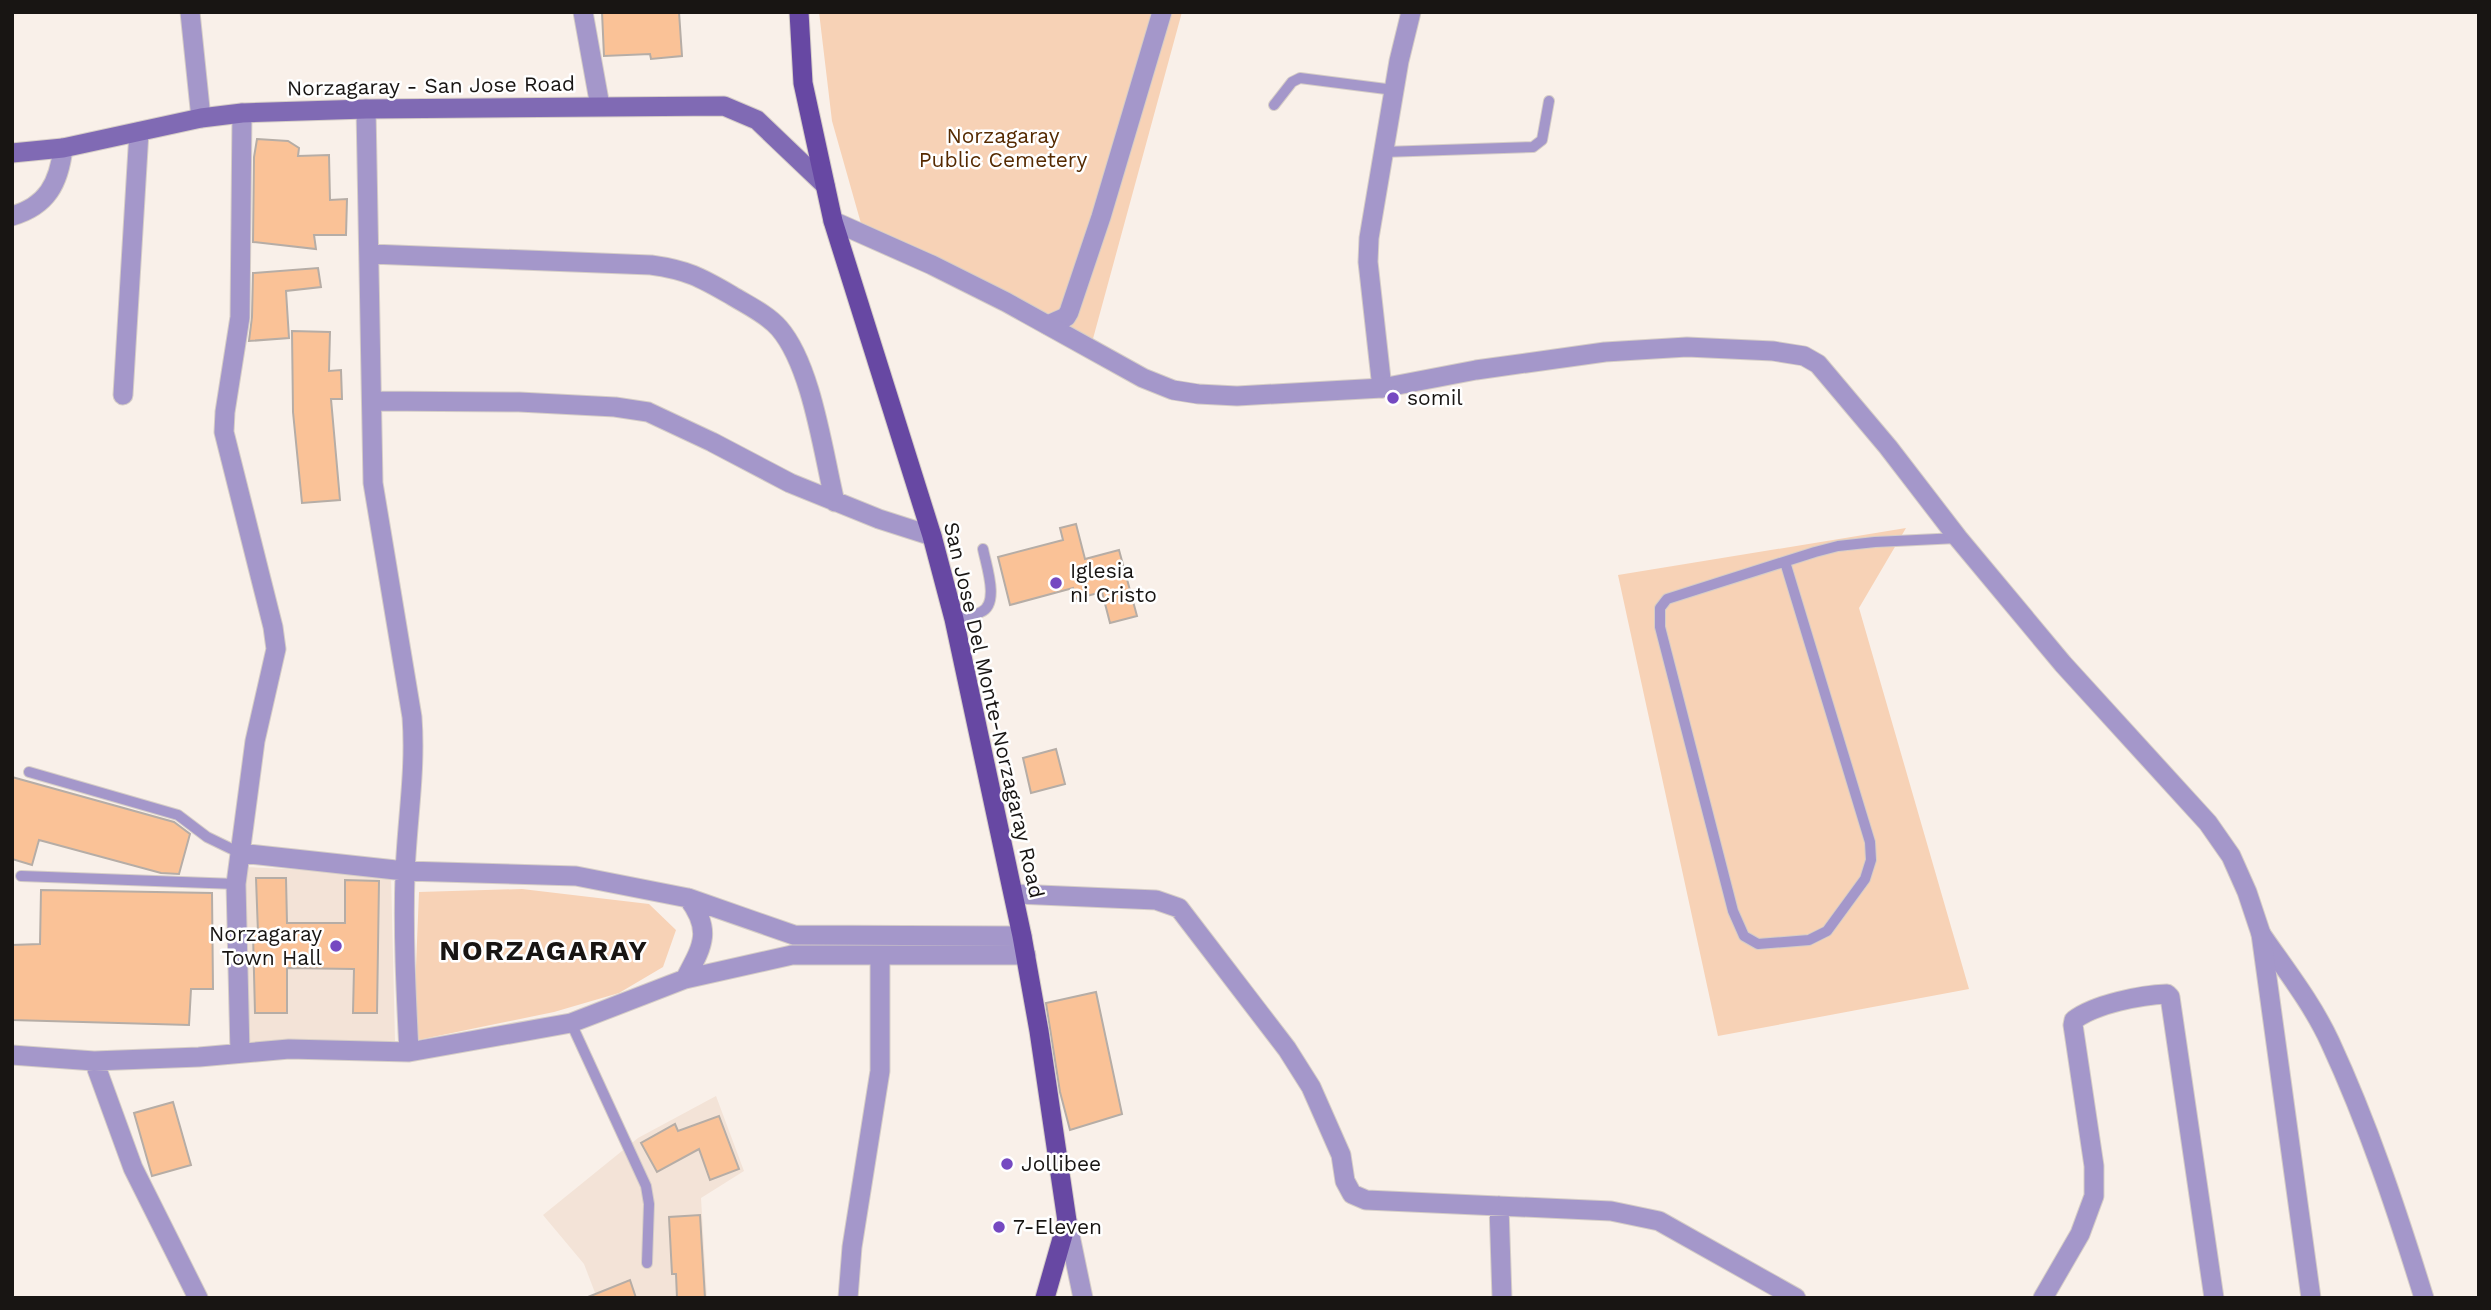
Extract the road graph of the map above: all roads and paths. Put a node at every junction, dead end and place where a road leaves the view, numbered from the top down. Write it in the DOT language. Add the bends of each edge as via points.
graph roads {
  1 [pos="190,12"];
  2 [pos="583,12"];
  3 [pos="799,12"];
  4 [pos="1162,12"];
  5 [pos="1411,12"];
  6 [pos="1394,90"];
  7 [pos="1549,101"];
  8 [pos="1275,105"];
  9 [pos="600,106"];
  10 [pos="366,109"];
  11 [pos="242,113"];
  12 [pos="201,118"];
  13 [pos="139,132"];
  14 [pos="63,148"];
  15 [pos="1383,152"];
  16 [pos="12,153"];
  17 [pos="825,185"];
  18 [pos="12,216"];
  19 [pos="833,221"];
  20 [pos="370,254"];
  21 [pos="1048,325"];
  22 [pos="1382,388"];
  23 [pos="123,395"];
  24 [pos="373,401"];
  25 [pos="835,502"];
  26 [pos="932,536"];
  27 [pos="1958,538"];
  28 [pos="983,549"];
  29 [pos="1785,562"];
  30 [pos="954,619"];
  31 [pos="29,772"];
  32 [pos="240,853"];
  33 [pos="405,871"];
  34 [pos="22,876"];
  35 [pos="236,884"];
  36 [pos="1014,894"];
  37 [pos="688,898"];
  38 [pos="2260,934"];
  39 [pos="1024,945"];
  40 [pos="880,957"];
  41 [pos="685,979"];
  42 [pos="571,1023"];
  43 [pos="409,1052"];
  44 [pos="240,1054"];
  45 [pos="12,1055"];
  46 [pos="94,1061"];
  47 [pos="1499,1206"];
  48 [pos="1067,1222"];
  49 [pos="647,1263"];
  50 [pos="198,1298"];
  51 [pos="848,1298"];
  52 [pos="1045,1298"];
  53 [pos="1083,1298"];
  54 [pos="1502,1298"];
  55 [pos="1796,1298"];
  56 [pos="2043,1298"];
  57 [pos="2214,1298"];
  58 [pos="2311,1298"];
  59 [pos="2424,1298"];
  1 -- 12 [label="street"];
  2 -- 9 [label="street"];
  3 -- 17 [label="main road, San Jose Del Monte-Norzagaray Road" via="803,83"];
  4 -- 21 [label="street" via="1069,312"];
  5 -- 6 [label="street"];
  6 -- 8 [label="lane" via="1300,78"];
  6 -- 15 [label="street"];
  7 -- 15 [label="lane" via="1542,140 1532,147"];
  9 -- 10 [label="main road, Norzagaray - San Jose Road"];
  9 -- 17 [label="main road, Norzagaray - San Jose Road" via="724,106 739,111 757,120"];
  10 -- 11 [label="main road, Norzagaray - San Jose Road"];
  10 -- 20 [label="street"];
  11 -- 12 [label="main road, Norzagaray - San Jose Road"];
  11 -- 32 [label="street" via="240,317 224,432 276,649 255,741"];
  12 -- 13 [label="main road, Norzagaray - San Jose Road"];
  13 -- 14 [label="main road, Norzagaray - San Jose Road"];
  13 -- 23 [label="street"];
  14 -- 16 [label="main road, Norzagaray - San Jose Road"];
  14 -- 18 [label="street" via="56,181 40,204"];
  15 -- 22 [label="street" via="1368,262"];
  17 -- 19 [label="main road, San Jose Del Monte-Norzagaray Road"];
  19 -- 21 [label="street" via="932,265"];
  19 -- 26 [label="main road, San Jose Del Monte-Norzagaray Road"];
  20 -- 24 [label="street"];
  20 -- 25 [label="street" via="651,265 697,275 764,315 791,346 811,399"];
  21 -- 22 [label="street" via="1173,390 1237,396"];
  22 -- 27 [label="street" via="1605,352 1687,347 1804,356 1830,376"];
  24 -- 25 [label="street" via="519,402 648,412"];
  24 -- 33 [label="street" via="376,510 414,742"];
  25 -- 26 [label="street"];
  26 -- 30 [label="main road, San Jose Del Monte-Norzagaray Road"];
  27 -- 29 [label="lane" via="1838,546"];
  27 -- 38 [label="street" via="2063,664 2208,823 2231,856"];
  28 -- 30 [label="lane" via="990,604 984,612"];
  29 -- 29 [label="lane" via="1667,599 1660,608 1660,627 1732,911 1744,936 1758,944 1809,940 1827,932 1865,879 1871,860 1870,842"];
  30 -- 36 [label="main road, San Jose Del Monte-Norzagaray Road"];
  31 -- 32 [label="lane" via="178,815 206,837"];
  32 -- 33 [label="street"];
  32 -- 35 [label="street"];
  33 -- 37 [label="street" via="576,876"];
  33 -- 43 [label="street"];
  34 -- 35 [label="lane"];
  35 -- 44 [label="street"];
  36 -- 39 [label="main road, San Jose Del Monte-Norzagaray Road"];
  36 -- 47 [label="street" via="1156,900 1179,908 1311,1087 1352,1194 1366,1200"];
  37 -- 39 [label="street" via="794,935"];
  37 -- 41 [label="street" via="702,922 703,946"];
  38 -- 58 [label="street"];
  38 -- 59 [label="street" via="2329,1041 2394,1204"];
  39 -- 40 [label="street"];
  39 -- 48 [label="main road, San Jose Del Monte-Norzagaray Road"];
  40 -- 41 [label="street" via="792,955"];
  40 -- 51 [label="street" via="880,1072"];
  41 -- 42 [label="street"];
  42 -- 43 [label="street"];
  42 -- 49 [label="lane" via="646,1186"];
  43 -- 44 [label="street" via="289,1049"];
  44 -- 46 [label="street"];
  45 -- 46 [label="street"];
  46 -- 50 [label="street" via="133,1168"];
  47 -- 54 [label="street"];
  47 -- 55 [label="street" via="1611,1211 1659,1221"];
  48 -- 52 [label="main road"];
  48 -- 53 [label="street"];
  56 -- 57 [label="street" via="2080,1234 2094,1196 2074,1020 2092,1009 2160,994 2170,997"];
}
